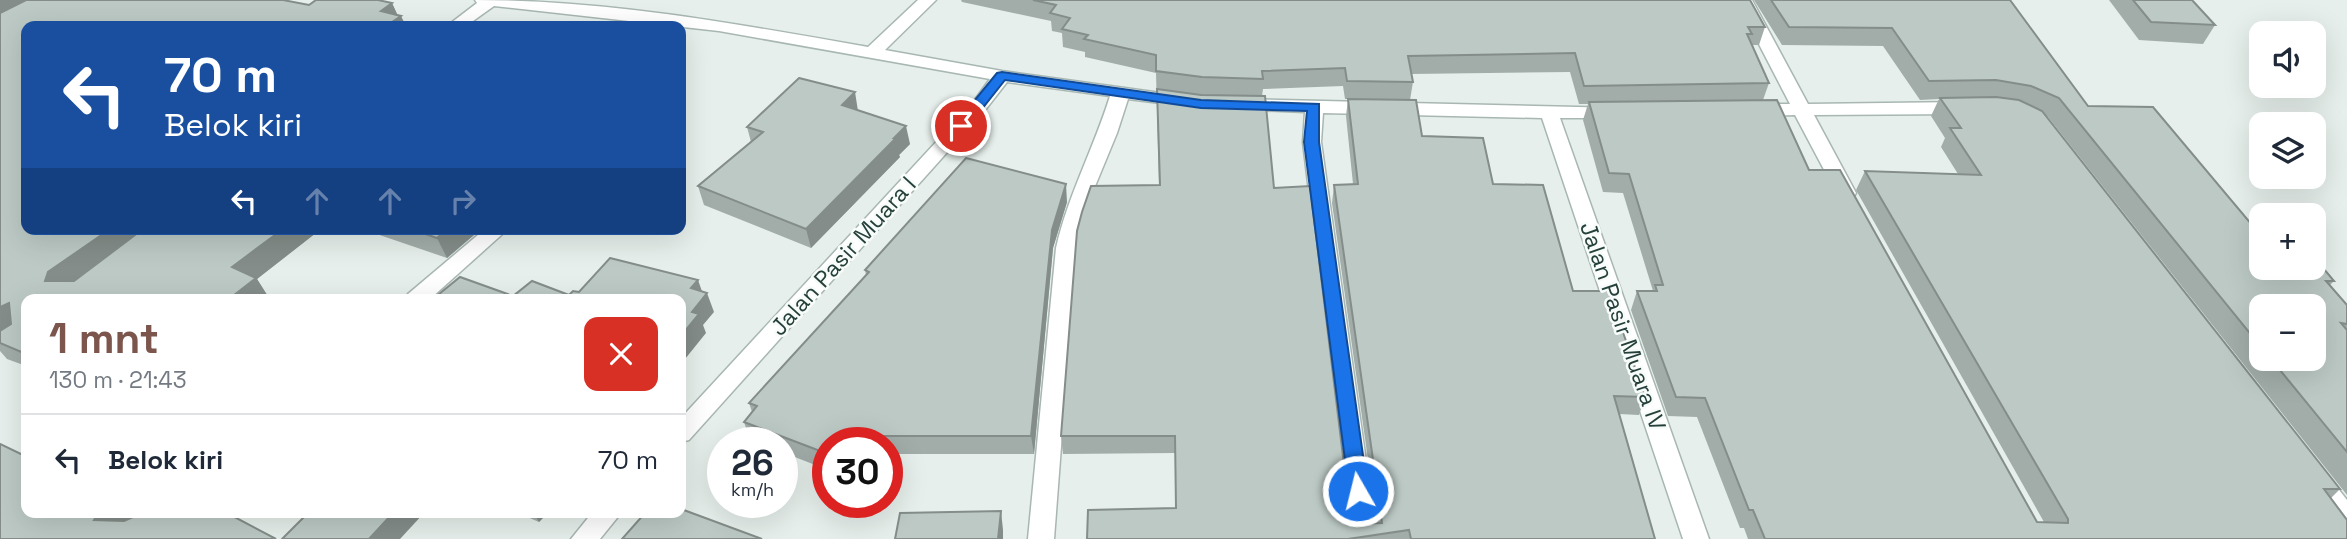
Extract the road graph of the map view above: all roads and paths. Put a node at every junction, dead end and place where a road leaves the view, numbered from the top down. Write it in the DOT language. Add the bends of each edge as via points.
graph roads {
  1 [pos="928,0"];
  2 [pos="1744,0"];
  3 [pos="487,1"];
  4 [pos="461,21"];
  5 [pos="673,21"];
  6 [pos="686,22"];
  7 [pos="874,51"];
  8 [pos="1002,76"];
  9 [pos="1121,91"];
  10 [pos="1314,107"];
  11 [pos="1986,107"];
  12 [pos="1800,109"];
  13 [pos="1730,110"];
  14 [pos="1633,112"];
  15 [pos="1549,113"];
  16 [pos="1853,207"];
  17 [pos="491,235"];
  18 [pos="422,294"];
  19 [pos="686,428"];
  20 [pos="2305,464"];
  21 [pos="603,518"];
  22 [pos="2347,518"];
  23 [pos="584,539"];
  24 [pos="1041,539"];
  25 [pos="1364,539"];
  26 [pos="1696,539"];
  1 -- 7 [label="street"];
  2 -- 12 [label="street" via="1785,71"];
  3 -- 4 [label="street"];
  3 -- 5 [label="street"];
  6 -- 7 [label="street"];
  7 -- 8 [label="street"];
  8 -- 9 [label="street"];
  8 -- 19 [label="street, Jalan Pasir Muara I"];
  9 -- 10 [label="street" via="1207,104"];
  9 -- 24 [label="street" via="1074,213 1066,248"];
  10 -- 15 [label="street"];
  10 -- 25 [label="street" via="1312,142"];
  11 -- 12 [label="street"];
  12 -- 13 [label="street"];
  12 -- 16 [label="street"];
  14 -- 15 [label="street"];
  15 -- 26 [label="street, Jalan Pasir Muara IV"];
  17 -- 18 [label="street"];
  20 -- 22 [label="street"];
  21 -- 23 [label="street"];
}
